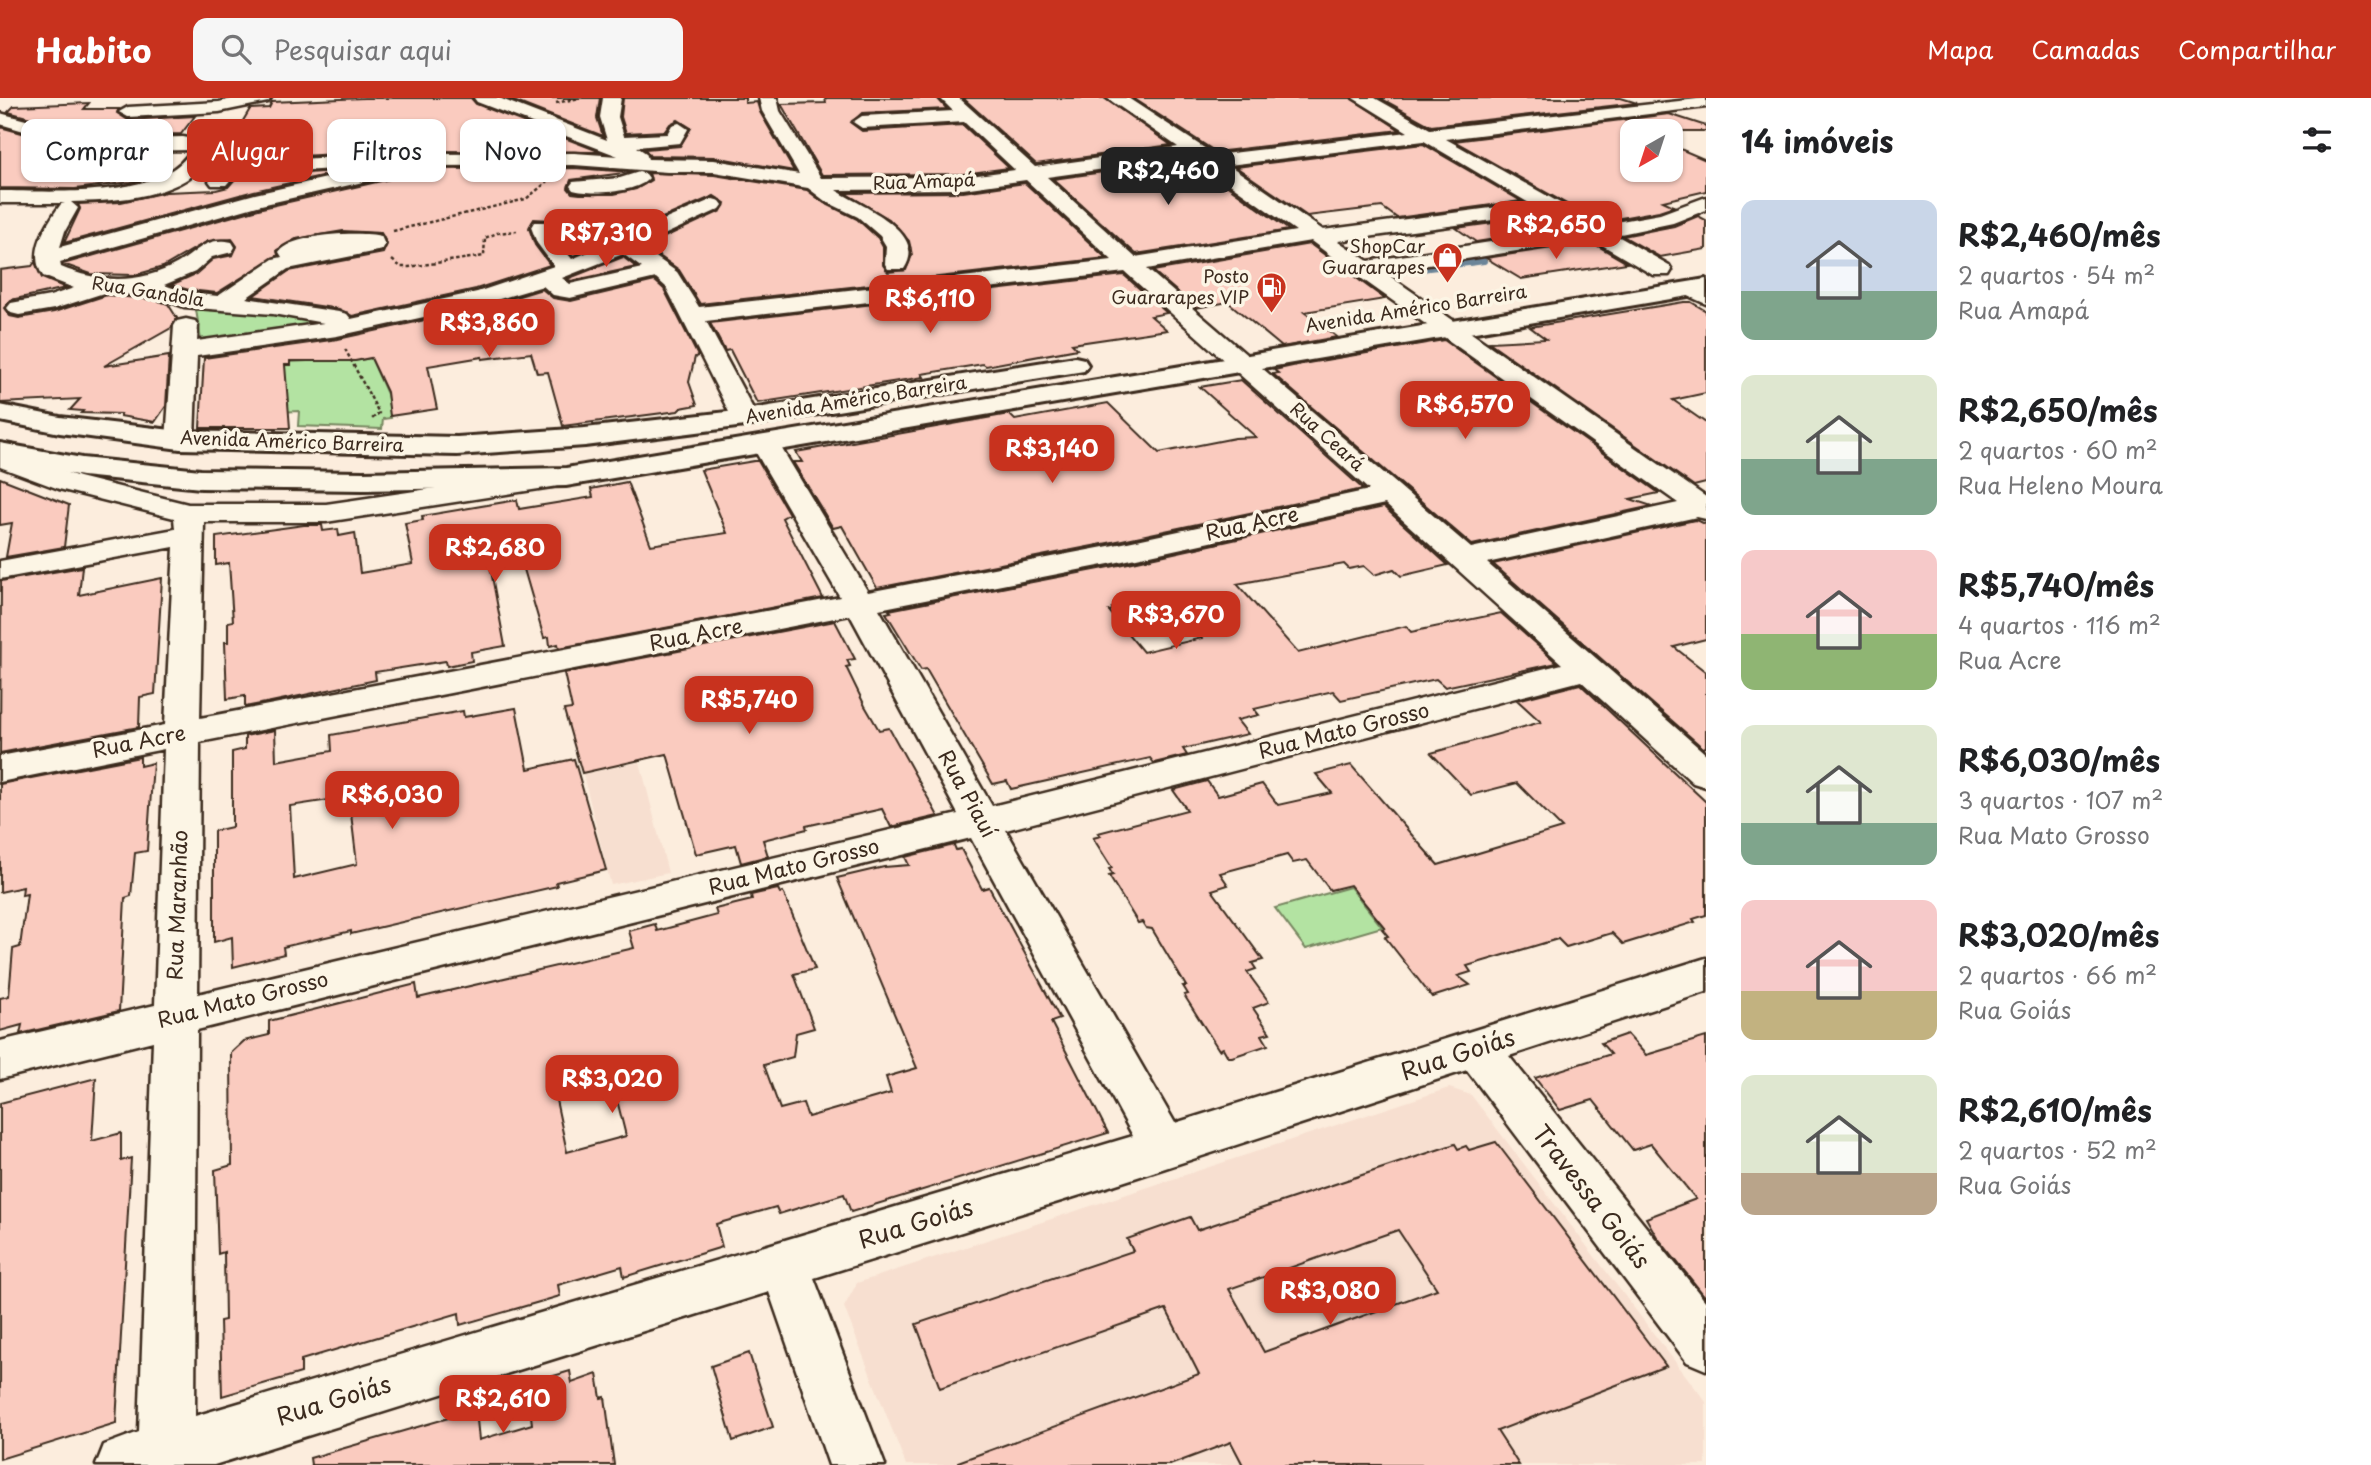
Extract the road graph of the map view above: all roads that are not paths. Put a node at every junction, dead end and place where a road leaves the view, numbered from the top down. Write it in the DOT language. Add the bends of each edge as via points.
graph roads {
  1 [pos="262,98"];
  2 [pos="483,98"];
  3 [pos="612,98"];
  4 [pos="768,98"];
  5 [pos="949,98"];
  6 [pos="1362,98"];
  7 [pos="1587,98"];
  8 [pos="1124,99"];
  9 [pos="1706,102"];
  10 [pos="128,112"];
  11 [pos="1618,113"];
  12 [pos="968,116"];
  13 [pos="0,118"];
  14 [pos="862,122"];
  15 [pos="679,129"];
  16 [pos="1425,135"];
  17 [pos="617,142"];
  18 [pos="1202,156"];
  19 [pos="446,164"];
  20 [pos="652,164"];
  21 [pos="1030,174"];
  22 [pos="699,181"];
  23 [pos="222,182"];
  24 [pos="327,182"];
  25 [pos="815,184"];
  26 [pos="580,186"];
  27 [pos="0,197"];
  28 [pos="1706,203"];
  29 [pos="713,205"];
  30 [pos="1550,206"];
  31 [pos="68,208"];
  32 [pos="205,208"];
  33 [pos="0,211"];
  34 [pos="542,227"];
  35 [pos="1597,233"];
  36 [pos="1317,236"];
  37 [pos="633,240"];
  38 [pos="372,242"];
  39 [pos="224,247"];
  40 [pos="48,257"];
  41 [pos="896,264"];
  42 [pos="1130,265"];
  43 [pos="1363,268"];
  44 [pos="660,271"];
  45 [pos="557,272"];
  46 [pos="1620,277"];
  47 [pos="1690,282"];
  48 [pos="105,284"];
  49 [pos="132,287"];
  50 [pos="184,300"];
  51 [pos="224,302"];
  52 [pos="1455,302"];
  53 [pos="1418,307"];
  54 [pos="19,309"];
  55 [pos="1390,312"];
  56 [pos="693,315"];
  57 [pos="346,326"];
  58 [pos="1448,329"];
  59 [pos="1215,342"];
  60 [pos="1183,347"];
  61 [pos="187,350"];
  62 [pos="1243,350"];
  63 [pos="1101,360"];
  64 [pos="0,413"];
  65 [pos="755,431"];
  66 [pos="180,440"];
  67 [pos="0,452"];
  68 [pos="0,458"];
  69 [pos="566,477"];
  70 [pos="1390,494"];
  71 [pos="1705,507"];
  72 [pos="189,524"];
  73 [pos="1463,559"];
  74 [pos="0,570"];
  75 [pos="860,604"];
  76 [pos="1586,669"];
  77 [pos="180,734"];
  78 [pos="0,769"];
  79 [pos="1706,774"];
  80 [pos="983,822"];
  81 [pos="1706,975"];
  82 [pos="174,1017"];
  83 [pos="1477,1049"];
  84 [pos="0,1060"];
  85 [pos="1164,1148"];
  86 [pos="784,1264"];
  87 [pos="1706,1344"];
  88 [pos="152,1461"];
  89 [pos="857,1465"];
  1 -- 10 [label="street" via="219,107"];
  2 -- 20 [label="street"];
  3 -- 17 [label="street" via="609,117"];
  4 -- 25 [label="street" via="771,111"];
  5 -- 12 [label="street"];
  6 -- 16 [label="street"];
  7 -- 11 [label="street"];
  8 -- 18 [label="street"];
  9 -- 11 [label="street, Rua Amapá"];
  11 -- 16 [label="street, Rua Amapá"];
  12 -- 14 [label="street"];
  12 -- 21 [label="street"];
  13 -- 27 [label="street" via="75,146 183,142 203,146 201,159 162,184 130,191"];
  15 -- 17 [label="street" via="673,139"];
  16 -- 18 [label="street, Rua Amapá"];
  16 -- 30 [label="street"];
  17 -- 20 [label="street"];
  18 -- 21 [label="street, Rua Amapá"];
  18 -- 36 [label="street"];
  19 -- 20 [label="street" via="468,170 574,159"];
  20 -- 22 [label="street"];
  20 -- 25 [label="street, Rua Amapá" via="714,166"];
  20 -- 26 [label="street" via="628,183"];
  21 -- 25 [label="street, Rua Amapá" via="963,183"];
  21 -- 42 [label="street"];
  23 -- 32 [label="street"];
  24 -- 32 [label="street"];
  25 -- 41 [label="street" via="884,227 895,240"];
  28 -- 35 [label="street" via="1656,222"];
  29 -- 37 [label="street, Rua Gandola"];
  30 -- 35 [label="street"];
  30 -- 36 [label="street"];
  31 -- 32 [label="street"];
  31 -- 33 [label="street"];
  31 -- 40 [label="street" via="51,234"];
  32 -- 40 [label="street"];
  34 -- 45 [label="street"];
  35 -- 43 [label="street"];
  35 -- 47 [label="street"];
  36 -- 42 [label="street"];
  36 -- 43 [label="street"];
  37 -- 44 [label="street, Rua Piauí"];
  37 -- 45 [label="street, Rua Gandola"];
  38 -- 51 [label="street" via="281,264"];
  39 -- 49 [label="street" via="206,250 188,266"];
  40 -- 48 [label="street, Rua Gandola" via="51,271 59,276"];
  42 -- 56 [label="street"];
  42 -- 59 [label="street"];
  43 -- 53 [label="street"];
  44 -- 45 [label="street" via="569,290 556,286"];
  44 -- 56 [label="street, Rua Piauí" via="676,285"];
  45 -- 57 [label="street, Rua Gandola" via="470,300"];
  46 -- 47 [label="main road"];
  47 -- 58 [label="main road, Avenida Américo Barreira"];
  48 -- 49 [label="street, Rua Gandola"];
  48 -- 54 [label="street"];
  49 -- 50 [label="street, Rua Gandola"];
  50 -- 51 [label="street, Rua Gandola"];
  50 -- 61 [label="street"];
  51 -- 57 [label="street, Rua Gandola" via="273,307"];
  52 -- 53 [label="main road, Avenida Américo Barreira"];
  53 -- 55 [label="main road, Avenida Américo Barreira"];
  53 -- 58 [label="street"];
  56 -- 65 [label="street, Rua Piauí"];
  57 -- 61 [label="street, Rua Gandola"];
  58 -- 62 [label="main road, Avenida Américo Barreira"];
  58 -- 71 [label="street"];
  59 -- 60 [label="main road, Avenida Américo Barreira"];
  59 -- 62 [label="main road, Avenida Américo Barreira"];
  61 -- 66 [label="street"];
  62 -- 65 [label="main road, Avenida Américo Barreira"];
  62 -- 70 [label="street, Rua Ceará"];
  63 -- 65 [label="main road, Avenida Américo Barreira"];
  64 -- 66 [label="main road, Avenida Américo Barreira"];
  65 -- 66 [label="main road, Avenida Américo Barreira" via="457,446"];
  65 -- 69 [label="main road, Avenida Américo Barreira"];
  65 -- 75 [label="street, Rua Piauí"];
  67 -- 69 [label="main road, Avenida Américo Barreira" via="82,467 201,479"];
  68 -- 72 [label="street, Avenida Américo Barreira"];
  69 -- 72 [label="street, Avenida Américo Barreira" via="327,513"];
  70 -- 73 [label="street, Rua Ceará"];
  70 -- 75 [label="street, Rua Acre"];
  71 -- 73 [label="street"];
  72 -- 74 [label="street"];
  72 -- 77 [label="street, Rua Maranhão"];
  73 -- 76 [label="street, Rua Ceará"];
  75 -- 77 [label="street, Rua Acre"];
  75 -- 80 [label="street, Rua Piauí"];
  76 -- 79 [label="street, Rua Ceará"];
  76 -- 80 [label="street, Rua Mato Grosso"];
  77 -- 78 [label="street, Rua Acre"];
  77 -- 82 [label="street, Rua Maranhão"];
  80 -- 82 [label="street, Rua Mato Grosso"];
  80 -- 85 [label="street, Rua Piauí"];
  81 -- 83 [label="street, Rua Goiás"];
  82 -- 84 [label="street, Rua Mato Grosso"];
  82 -- 88 [label="street, Rua Maranhão"];
  83 -- 85 [label="street, Rua Goiás"];
  83 -- 87 [label="street, Travessa Goiás"];
  85 -- 86 [label="street, Rua Goiás"];
  86 -- 88 [label="street, Rua Goiás"];
  86 -- 89 [label="street"];
}
